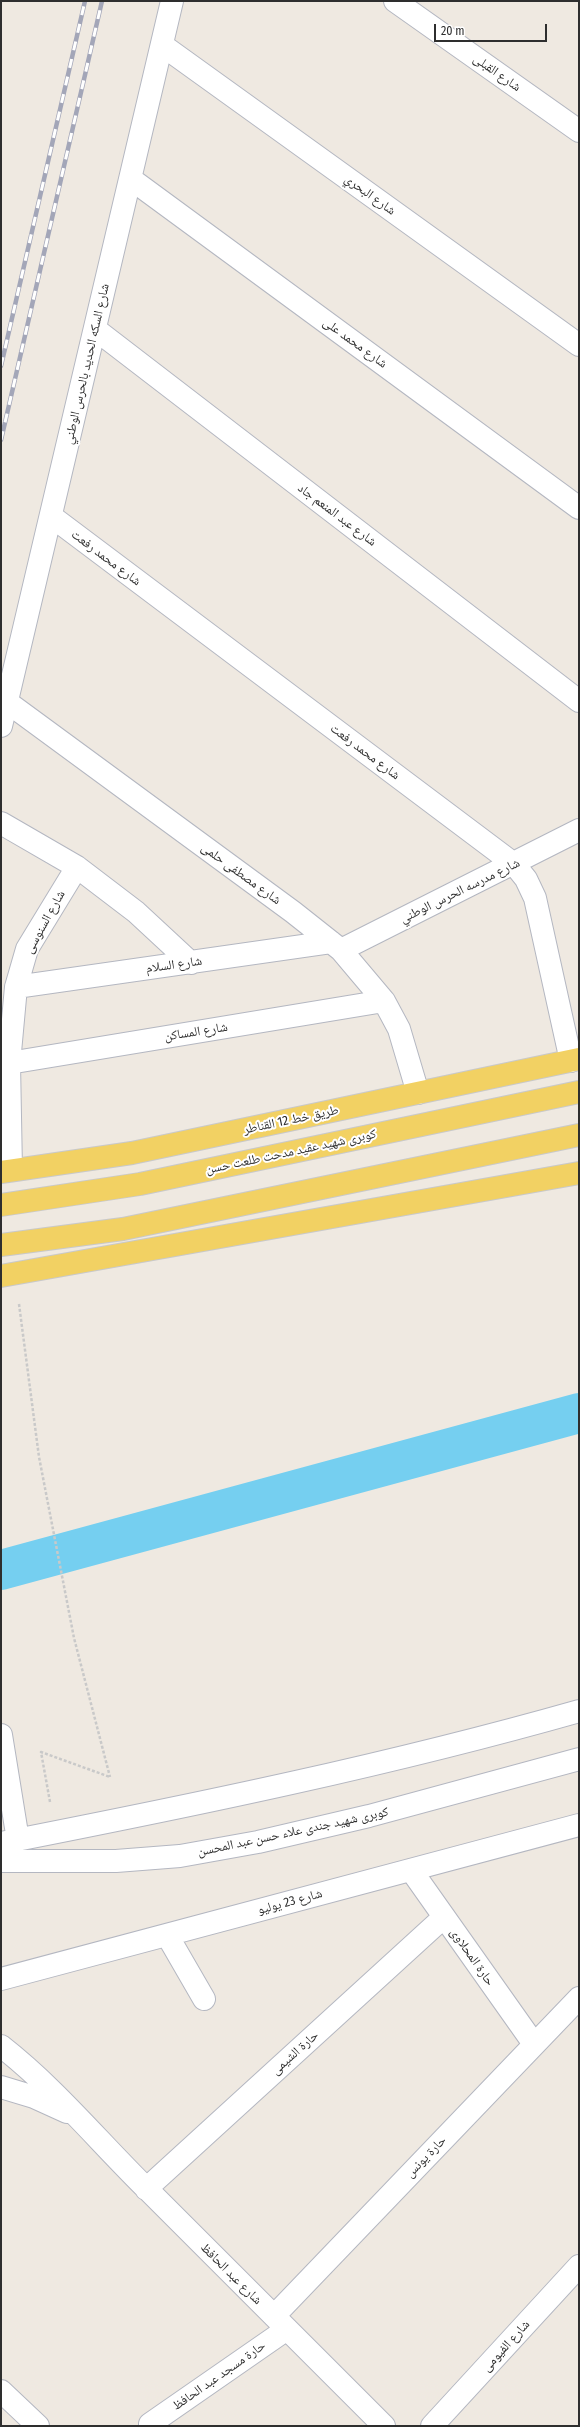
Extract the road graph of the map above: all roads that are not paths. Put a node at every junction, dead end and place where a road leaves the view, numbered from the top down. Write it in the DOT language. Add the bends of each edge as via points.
graph roads {
  1 [pos="172,1"];
  2 [pos="395,1"];
  3 [pos="162,45"];
  4 [pos="579,131"];
  5 [pos="131,179"];
  6 [pos="94,329"];
  7 [pos="579,345"];
  8 [pos="579,508"];
  9 [pos="51,516"];
  10 [pos="579,701"];
  11 [pos="7,702"];
  12 [pos="1,726"];
  13 [pos="1,823"];
  14 [pos="579,830"];
  15 [pos="514,864"];
  16 [pos="77,867"];
  17 [pos="336,946"];
  18 [pos="191,963"];
  19 [pos="16,987"];
  20 [pos="384,1001"];
  21 [pos="575,1060"];
  22 [pos="8,1064"];
  23 [pos="579,1092"];
  24 [pos="418,1093"];
  25 [pos="579,1135"];
  26 [pos="6,1171"];
  27 [pos="579,1173"];
  28 [pos="1,1205"];
  29 [pos="1,1245"];
  30 [pos="1,1276"];
  31 [pos="579,1711"];
  32 [pos="1,1735"];
  33 [pos="579,1759"];
  34 [pos="579,1825"];
  35 [pos="10,1842"];
  36 [pos="1,1861"];
  37 [pos="411,1870"];
  38 [pos="444,1918"];
  39 [pos="167,1935"];
  40 [pos="1,1979"];
  41 [pos="579,1998"];
  42 [pos="204,2000"];
  43 [pos="534,2044"];
  44 [pos="1,2046"];
  45 [pos="1,2087"];
  46 [pos="81,2119"];
  47 [pos="146,2189"];
  48 [pos="579,2266"];
  49 [pos="281,2322"];
  50 [pos="1,2391"];
  51 [pos="150,2424"];
  52 [pos="38,2426"];
  53 [pos="384,2426"];
  54 [pos="432,2426"];
  1 -- 3 [label="street, شارع السكه الحديد بالحرس الوطني"];
  2 -- 4 [label="street, شارع القبلى"];
  3 -- 5 [label="street, شارع السكه الحديد بالحرس الوطني"];
  3 -- 7 [label="street, شارع البحري"];
  5 -- 6 [label="street, شارع السكه الحديد بالحرس الوطني"];
  5 -- 8 [label="street, شارع محمد على"];
  6 -- 9 [label="street, شارع السكه الحديد بالحرس الوطني"];
  6 -- 10 [label="street, شارع عبد المنعم جاد"];
  9 -- 11 [label="street, شارع السكه الحديد بالحرس الوطني"];
  9 -- 15 [label="street, شارع محمد رفعت"];
  11 -- 12 [label="street, شارع السكه الحديد بالحرس الوطني"];
  11 -- 17 [label="street, شارع مصطفى حلمى"];
  13 -- 16 [label="street"];
  14 -- 15 [label="street, شارع مدرسه الحرس الوطني"];
  15 -- 17 [label="street, شارع مدرسه الحرس الوطني"];
  15 -- 21 [label="street, شارع محمد رفعت" via="526,879 535,898"];
  16 -- 18 [label="street" via="136,912"];
  16 -- 19 [label="street, شارع السنوسى" via="27,948"];
  17 -- 18 [label="street, شارع السلام"];
  17 -- 20 [label="street, شارع مصطفى حلمى"];
  18 -- 19 [label="street, شارع السلام"];
  19 -- 22 [label="street, شارع السنوسى"];
  20 -- 22 [label="street, شارع المساكن"];
  20 -- 24 [label="street, شارع مصطفى حلمى" via="399,1030"];
  21 -- 24 [label="main road, طريق خط 12 القناطر"];
  22 -- 26 [label="street, شارع السنوسى"];
  23 -- 28 [label="main road, كوبرى شهيد عقيد مدحت طلعت حسن" via="140,1184"];
  24 -- 26 [label="main road, طريق خط 12 القناطر" via="132,1153"];
  25 -- 29 [label="main road" via="123,1229"];
  27 -- 30 [label="main road"];
  31 -- 35 [label="street" via="498,1734 272,1788"];
  32 -- 35 [label="street"];
  33 -- 36 [label="street, كوبرى شهيد جندى علاء حسن عبد المحسن" via="369,1816 258,1842 180,1856 116,1861"];
  34 -- 37 [label="street, شارع 23 يوليو"];
  37 -- 38 [label="street, حارة المحلاوى"];
  37 -- 39 [label="street, شارع 23 يوليو"];
  38 -- 43 [label="street, حارة المحلاوى"];
  38 -- 47 [label="street, حارة الشيمى"];
  39 -- 40 [label="street, شارع 23 يوليو"];
  39 -- 42 [label="street"];
  41 -- 43 [label="street, حارة يونس"];
  43 -- 49 [label="street, حارة يونس"];
  44 -- 46 [label="street, شارع عبد الحافظ" via="30,2069"];
  45 -- 46 [label="street, شارع عبد الحافظ" via="34,2097"];
  46 -- 47 [label="street, شارع عبد الحافظ"];
  47 -- 49 [label="street, شارع عبد الحافظ"];
  48 -- 54 [label="street, شارع الفيومى"];
  49 -- 51 [label="street, حارة مسجد عبد الحافظ"];
  49 -- 53 [label="street, شارع عبد الحافظ"];
  50 -- 52 [label="street"];
}
